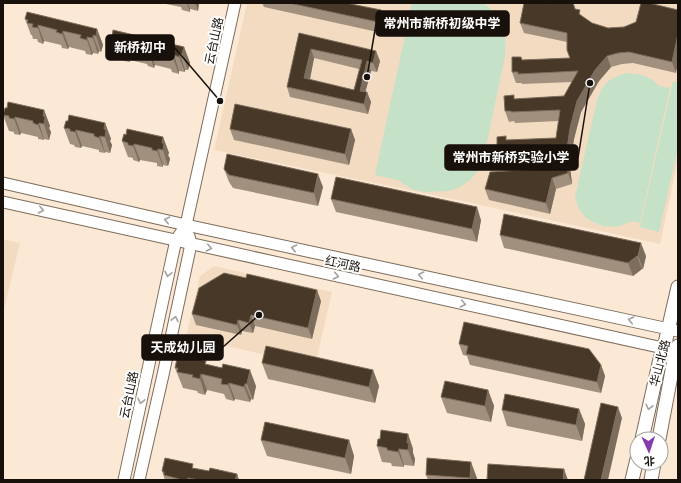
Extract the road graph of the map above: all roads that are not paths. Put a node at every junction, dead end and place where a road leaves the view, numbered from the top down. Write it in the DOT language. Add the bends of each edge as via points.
graph roads {
  1 [pos="235,3"];
  2 [pos="3,183"];
  3 [pos="3,202"];
  4 [pos="186,225"];
  5 [pos="176,240"];
  6 [pos="191,244"];
  7 [pos="678,287"];
  8 [pos="673,330"];
  9 [pos="674,349"];
  10 [pos="644,431"];
  11 [pos="660,431"];
  12 [pos="124,480"];
  13 [pos="139,480"];
  1 -- 4 [label="street, 云台山路"];
  4 -- 2 [label="street, 红河路, one-way"];
  3 -- 5 [label="street, 红河路, one-way"];
  4 -- 5 [label="street, 云台山路"];
  4 -- 6 [label="street, 云台山路"];
  8 -- 4 [label="street, 红河路, one-way"];
  5 -- 6 [label="street, 红河路"];
  5 -- 12 [label="street, 云台山路, one-way"];
  6 -- 9 [label="street, 红河路, one-way"];
  13 -- 6 [label="street, 云台山路, one-way"];
  7 -- 8 [label="main road, 华山北路"];
  8 -- 9 [label="main road, 华山北路"];
  9 -- 10 [label="main road, 华山北路, one-way" via="660,359"];
  9 -- 11 [label="main road, 华山北路"];
}
